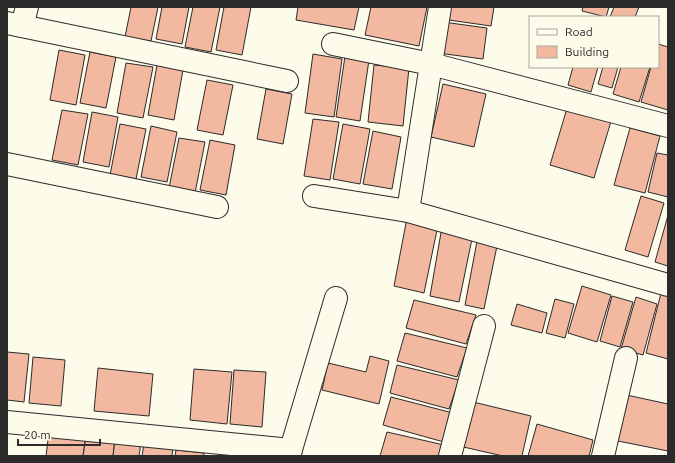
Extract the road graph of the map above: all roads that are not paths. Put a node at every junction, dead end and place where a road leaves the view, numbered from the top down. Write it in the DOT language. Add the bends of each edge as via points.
graph roads {
  1 [pos="440,7"];
  2 [pos="19,19"];
  3 [pos="333,44"];
  4 [pos="431,64"];
  5 [pos="287,81"];
  6 [pos="668,126"];
  7 [pos="7,164"];
  8 [pos="314,196"];
  9 [pos="217,206"];
  10 [pos="408,211"];
  11 [pos="668,285"];
  12 [pos="336,298"];
  13 [pos="484,326"];
  14 [pos="626,358"];
  15 [pos="7,422"];
  16 [pos="290,453"];
  17 [pos="450,456"];
  18 [pos="603,456"];
  1 -- 4 [label="street"];
  2 -- 5 [label="street"];
  3 -- 4 [label="street"];
  4 -- 6 [label="street"];
  4 -- 10 [label="street"];
  7 -- 9 [label="street"];
  8 -- 10 [label="street"];
  10 -- 11 [label="street"];
  12 -- 16 [label="street"];
  13 -- 17 [label="street"];
  14 -- 18 [label="street"];
  15 -- 16 [label="street"];
}
